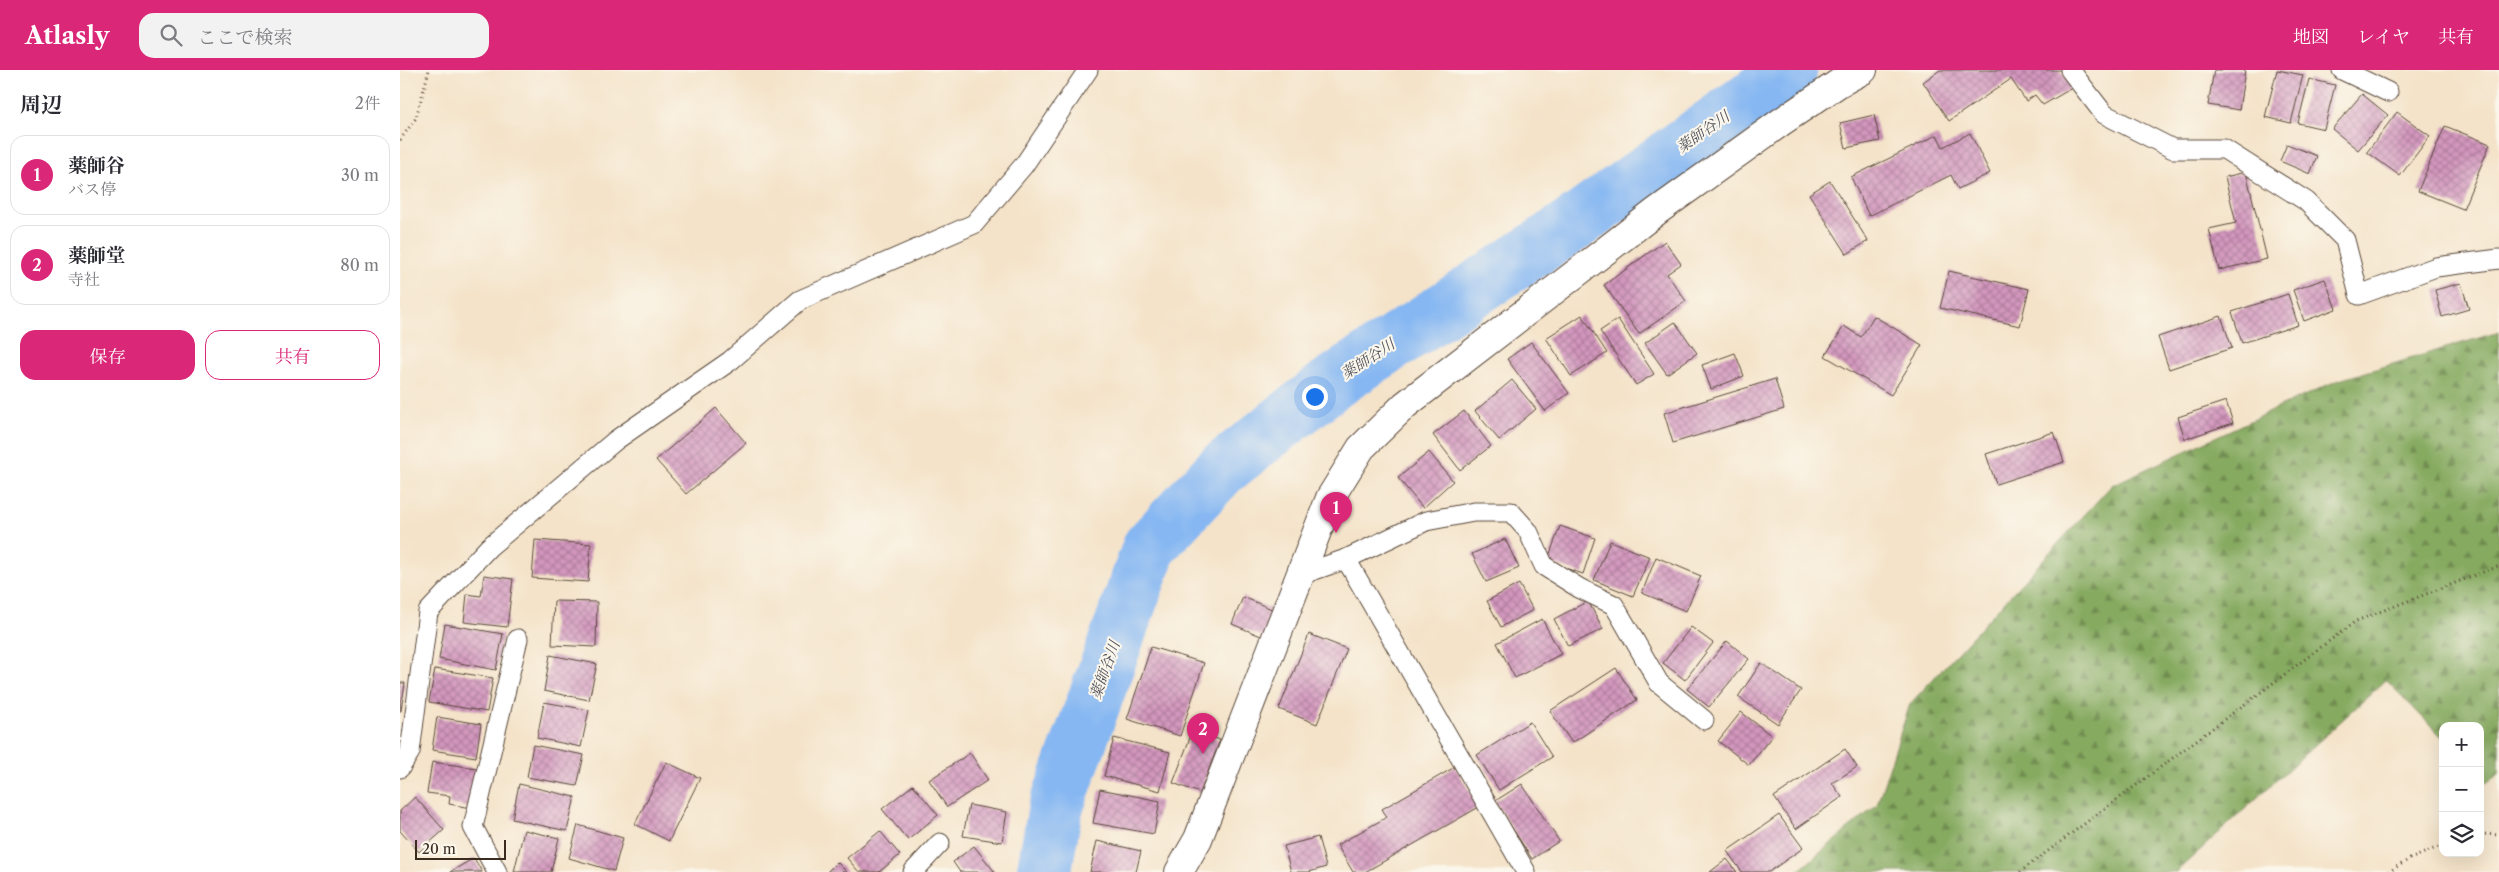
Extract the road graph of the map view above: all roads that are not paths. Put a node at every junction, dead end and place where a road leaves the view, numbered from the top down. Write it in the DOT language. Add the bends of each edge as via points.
graph roads {
  1 [pos="1088,70"];
  2 [pos="1863,70"];
  3 [pos="2070,70"];
  4 [pos="2342,70"];
  5 [pos="2388,92"];
  6 [pos="2499,258"];
  7 [pos="1346,559"];
  8 [pos="1300,575"];
  9 [pos="518,640"];
  10 [pos="1704,720"];
  11 [pos="400,768"];
  12 [pos="940,843"];
  13 [pos="497,872"];
  14 [pos="913,872"];
  15 [pos="1178,872"];
  16 [pos="1526,872"];
  1 -- 11 [label="lane" via="1024,165 974,224 800,300 730,361 616,440 489,547 428,612 410,752"];
  2 -- 8 [label="street" via="1781,122 1657,211 1405,405 1361,448 1330,498"];
  3 -- 6 [label="lane" via="2104,114 2173,148 2224,149 2306,201 2345,240 2359,295 2436,267"];
  4 -- 5 [label="lane"];
  7 -- 8 [label="lane"];
  7 -- 10 [label="lane" via="1426,521 1474,512 1511,512 1528,531 1544,566 1614,605 1659,683"];
  7 -- 16 [label="lane"];
  8 -- 15 [label="street" via="1198,840"];
  9 -- 13 [label="lane" via="473,827"];
  12 -- 14 [label="lane"];
}
